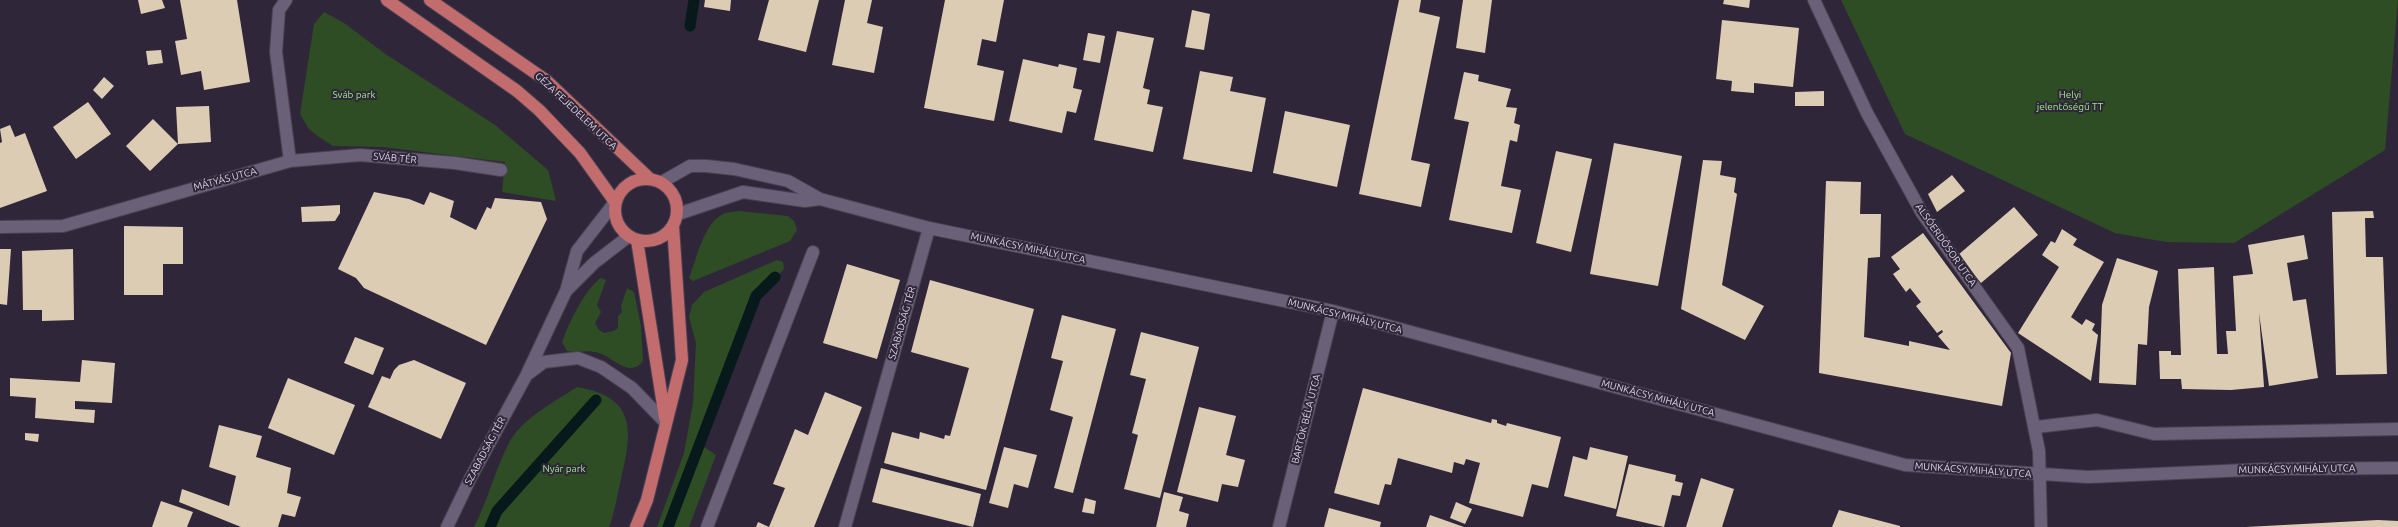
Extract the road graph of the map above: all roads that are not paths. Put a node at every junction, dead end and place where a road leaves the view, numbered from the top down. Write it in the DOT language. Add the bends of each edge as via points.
graph roads {
  1 [pos="286,0"];
  2 [pos="387,0"];
  3 [pos="430,0"];
  4 [pos="1814,0"];
  5 [pos="290,161"];
  6 [pos="500,170"];
  7 [pos="649,178"];
  8 [pos="662,182"];
  9 [pos="820,198"];
  10 [pos="615,202"];
  11 [pos="678,214"];
  12 [pos="0,226"];
  13 [pos="674,226"];
  14 [pos="929,228"];
  15 [pos="633,238"];
  16 [pos="813,252"];
  17 [pos="566,291"];
  18 [pos="1333,311"];
  19 [pos="526,376"];
  20 [pos="665,422"];
  21 [pos="2036,427"];
  22 [pos="2398,429"];
  23 [pos="2398,468"];
  24 [pos="2041,475"];
  25 [pos="447,527"];
  26 [pos="636,527"];
  27 [pos="707,527"];
  28 [pos="845,527"];
  29 [pos="1279,527"];
  30 [pos="2041,527"];
  1 -- 5 [label="street" via="279,10 276,52"];
  2 -- 10 [label="main road" via="539,110 580,153"];
  3 -- 7 [label="main road, GÉZA FEJEDELEM UTCA" via="547,81"];
  4 -- 21 [label="street, ALSÓERDŐSOR UTCA" via="1867,113 1922,213 2018,348"];
  5 -- 6 [label="street, SVÁB TÉR" via="360,155 455,163"];
  5 -- 12 [label="street, MÁTYÁS UTCA" via="62,226"];
  7 -- 8 [label="main road"];
  7 -- 10 [label="main road, SZABADSÁG TÉR" via="627,185"];
  8 -- 9 [label="street" via="690,166 727,168 788,181"];
  8 -- 11 [label="main road" via="671,190"];
  9 -- 11 [label="street" via="805,201 743,192"];
  9 -- 14 [label="street"];
  10 -- 15 [label="main road" via="617,223"];
  10 -- 17 [label="street, SZABADSÁG TÉR" via="577,251"];
  11 -- 13 [label="main road"];
  13 -- 15 [label="main road" via="664,236 651,241"];
  13 -- 20 [label="main road" via="682,360"];
  14 -- 18 [label="street, MUNKÁCSY MIHÁLY UTCA"];
  14 -- 28 [label="street, SZABADSÁG TÉR"];
  15 -- 17 [label="street, SZABADSÁG TÉR" via="594,263"];
  15 -- 20 [label="main road"];
  16 -- 27 [label="street"];
  17 -- 19 [label="street, SZABADSÁG TÉR"];
  18 -- 24 [label="street, MUNKÁCSY MIHÁLY UTCA" via="1905,465"];
  18 -- 29 [label="street, BARTÓK BÉLA UTCA"];
  19 -- 20 [label="street, SZABADSÁG TÉR" via="544,362 578,358 601,367 632,388"];
  19 -- 25 [label="street, SZABADSÁG TÉR"];
  20 -- 26 [label="main road" via="647,500"];
  21 -- 22 [label="street" via="2097,420 2154,434"];
  21 -- 24 [label="street, ALSÓERDŐSOR UTCA"];
  23 -- 24 [label="street, MUNKÁCSY MIHÁLY UTCA" via="2269,469 2088,477"];
  24 -- 30 [label="street, ALSÓERDŐSOR UTCA"];
}
